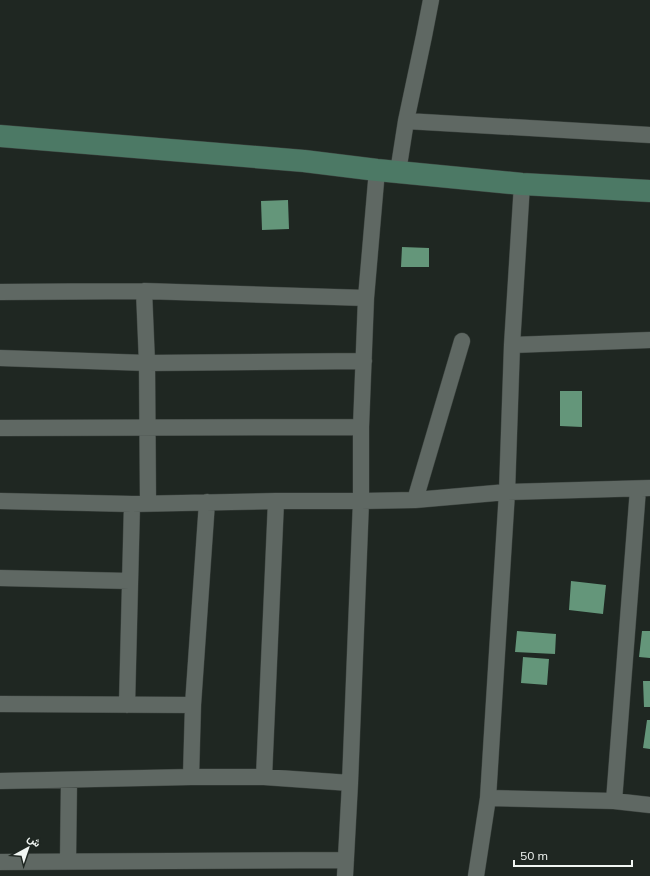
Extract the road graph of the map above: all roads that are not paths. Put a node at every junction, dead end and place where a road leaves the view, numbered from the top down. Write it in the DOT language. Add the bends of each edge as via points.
graph roads {
  1 [pos="431,0"];
  2 [pos="406,121"];
  3 [pos="650,135"];
  4 [pos="0,136"];
  5 [pos="388,171"];
  6 [pos="522,184"];
  7 [pos="650,191"];
  8 [pos="144,291"];
  9 [pos="0,292"];
  10 [pos="366,298"];
  11 [pos="650,340"];
  12 [pos="462,341"];
  13 [pos="512,345"];
  14 [pos="0,358"];
  15 [pos="364,361"];
  16 [pos="147,363"];
  17 [pos="361,427"];
  18 [pos="0,428"];
  19 [pos="147,428"];
  20 [pos="644,489"];
  21 [pos="507,492"];
  22 [pos="415,500"];
  23 [pos="0,501"];
  24 [pos="276,501"];
  25 [pos="361,501"];
  26 [pos="207,502"];
  27 [pos="140,504"];
  28 [pos="0,578"];
  29 [pos="130,581"];
  30 [pos="0,704"];
  31 [pos="128,705"];
  32 [pos="193,705"];
  33 [pos="191,777"];
  34 [pos="264,777"];
  35 [pos="69,780"];
  36 [pos="0,782"];
  37 [pos="350,782"];
  38 [pos="488,798"];
  39 [pos="614,801"];
  40 [pos="650,804"];
  41 [pos="346,860"];
  42 [pos="68,861"];
  43 [pos="0,862"];
  44 [pos="345,876"];
  45 [pos="476,876"];
  1 -- 2 [label="street"];
  2 -- 3 [label="street"];
  2 -- 5 [label="street"];
  4 -- 5 [label="street" via="304,161"];
  5 -- 6 [label="street"];
  5 -- 10 [label="street"];
  6 -- 7 [label="street"];
  6 -- 13 [label="street"];
  8 -- 9 [label="street"];
  8 -- 10 [label="street"];
  8 -- 16 [label="street"];
  10 -- 15 [label="street"];
  11 -- 13 [label="street"];
  12 -- 22 [label="street"];
  13 -- 21 [label="street"];
  14 -- 16 [label="street"];
  15 -- 16 [label="street"];
  15 -- 17 [label="street"];
  16 -- 19 [label="street"];
  17 -- 19 [label="street"];
  17 -- 25 [label="street"];
  18 -- 19 [label="street"];
  19 -- 27 [label="street"];
  20 -- 21 [label="street"];
  20 -- 39 [label="street"];
  21 -- 22 [label="street"];
  21 -- 38 [label="street"];
  22 -- 25 [label="street"];
  23 -- 27 [label="street"];
  24 -- 25 [label="street"];
  24 -- 26 [label="street"];
  24 -- 34 [label="street"];
  25 -- 37 [label="street"];
  26 -- 27 [label="street"];
  26 -- 32 [label="street"];
  27 -- 29 [label="street"];
  28 -- 29 [label="street"];
  29 -- 31 [label="street"];
  30 -- 31 [label="street"];
  31 -- 32 [label="street"];
  32 -- 33 [label="street"];
  33 -- 34 [label="street"];
  33 -- 35 [label="street"];
  34 -- 37 [label="street"];
  35 -- 36 [label="street"];
  35 -- 42 [label="street"];
  37 -- 41 [label="street"];
  38 -- 39 [label="street"];
  38 -- 45 [label="street"];
  39 -- 40 [label="street"];
  41 -- 42 [label="street"];
  41 -- 44 [label="street"];
  42 -- 43 [label="street"];
}
